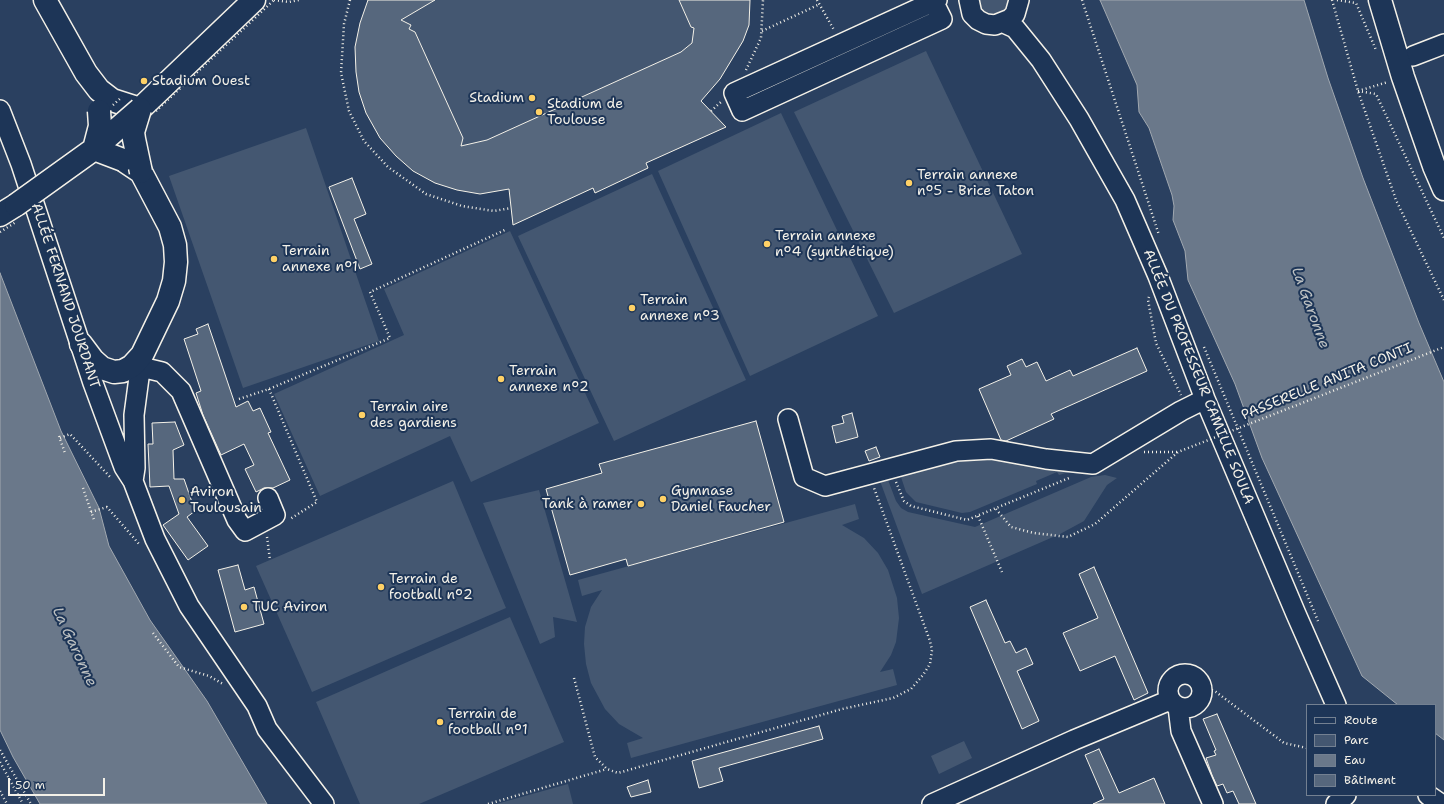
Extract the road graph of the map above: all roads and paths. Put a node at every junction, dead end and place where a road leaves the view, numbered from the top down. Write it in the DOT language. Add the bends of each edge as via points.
graph roads {
  1 [pos="46,0"];
  2 [pos="254,0"];
  3 [pos="274,0"];
  4 [pos="299,0"];
  5 [pos="350,0"];
  6 [pos="763,0"];
  7 [pos="817,0"];
  8 [pos="969,0"];
  9 [pos="1082,0"];
  10 [pos="1332,0"];
  11 [pos="1380,0"];
  12 [pos="1394,0"];
  13 [pos="935,1"];
  14 [pos="820,4"];
  15 [pos="1018,4"];
  16 [pos="1004,23"];
  17 [pos="761,31"];
  18 [pos="842,44"];
  19 [pos="1444,44"];
  20 [pos="1413,56"];
  21 [pos="1041,60"];
  22 [pos="86,73"];
  23 [pos="743,77"];
  24 [pos="1389,82"];
  25 [pos="1358,91"];
  26 [pos="722,100"];
  27 [pos="0,110"];
  28 [pos="146,110"];
  29 [pos="711,112"];
  30 [pos="94,149"];
  31 [pos="1444,150"];
  32 [pos="141,172"];
  33 [pos="1444,189"];
  34 [pos="16,206"];
  35 [pos="511,208"];
  36 [pos="507,229"];
  37 [pos="1160,238"];
  38 [pos="1444,238"];
  39 [pos="1158,276"];
  40 [pos="1444,300"];
  41 [pos="81,344"];
  42 [pos="1203,346"];
  43 [pos="1444,347"];
  44 [pos="142,361"];
  45 [pos="269,389"];
  46 [pos="239,399"];
  47 [pos="1205,399"];
  48 [pos="1186,408"];
  49 [pos="788,418"];
  50 [pos="1139,452"];
  51 [pos="1178,452"];
  52 [pos="65,453"];
  53 [pos="891,469"];
  54 [pos="869,474"];
  55 [pos="1070,477"];
  56 [pos="133,481"];
  57 [pos="83,488"];
  58 [pos="268,498"];
  59 [pos="996,509"];
  60 [pos="91,512"];
  61 [pos="978,516"];
  62 [pos="94,520"];
  63 [pos="286,522"];
  64 [pos="266,534"];
  65 [pos="157,544"];
  66 [pos="270,560"];
  67 [pos="1002,572"];
  68 [pos="1319,624"];
  69 [pos="153,634"];
  70 [pos="574,678"];
  71 [pos="1201,685"];
  72 [pos="243,686"];
  73 [pos="1174,704"];
  74 [pos="1336,704"];
  75 [pos="1306,748"];
  76 [pos="0,750"];
  77 [pos="0,762"];
  78 [pos="607,769"];
  79 [pos="0,791"];
  80 [pos="1345,796"];
  81 [pos="1429,796"];
  82 [pos="7,804"];
  83 [pos="23,804"];
  84 [pos="31,804"];
  85 [pos="324,804"];
  86 [pos="488,804"];
  87 [pos="932,804"];
  88 [pos="1213,804"];
  89 [pos="1336,804"];
  90 [pos="1441,804"];
  1 -- 22 [label="main road"];
  2 -- 28 [label="main road"];
  3 -- 4 [label="path"];
  3 -- 28 [label="path, bridge"];
  5 -- 35 [label="path" via="344,24 341,73 349,111 364,141 388,167 426,194 462,206 494,211"];
  6 -- 17 [label="path"];
  7 -- 14 [label="path"];
  8 -- 16 [label="street" via="972,14 978,20 990,25"];
  9 -- 37 [label="path"];
  10 -- 25 [label="path"];
  11 -- 33 [label="main road" via="1406,84"];
  12 -- 20 [label="main road"];
  13 -- 18 [label="street"];
  13 -- 18 [label="street" via="942,18 742,110 734,93"];
  14 -- 17 [label="path"];
  14 -- 18 [label="path"];
  15 -- 16 [label="street" via="1010,19"];
  15 -- 21 [label="street, ALLÉE DU PROFESSEUR CAMILLE SOULA" via="1032,32"];
  16 -- 21 [label="street, ALLÉE DU PROFESSEUR CAMILLE SOULA" via="1015,28"];
  17 -- 23 [label="path" via="761,38"];
  19 -- 20 [label="street"];
  20 -- 31 [label="main road"];
  21 -- 39 [label="street, ALLÉE DU PROFESSEUR CAMILLE SOULA" via="1079,119 1124,200"];
  22 -- 28 [label="main road, bridge" via="99,90 112,100"];
  22 -- 30 [label="main road, bridge" via="99,111 100,126"];
  24 -- 25 [label="path"];
  25 -- 38 [label="path" via="1376,94"];
  25 -- 40 [label="path" via="1396,200"];
  26 -- 29 [label="path"];
  27 -- 34 [label="street, ALLÉE FERNAND JOURDANT"];
  28 -- 30 [label="main road, bridge"];
  28 -- 32 [label="main road, bridge" via="133,132"];
  28 -- 34 [label="street" via="106,145"];
  30 -- 32 [label="main road, bridge" via="123,160"];
  30 -- 34 [label="main road, bridge"];
  32 -- 44 [label="main road" via="170,227 176,262 168,301"];
  34 -- 41 [label="street, ALLÉE FERNAND JOURDANT"];
  36 -- 45 [label="path" via="370,292 390,338"];
  39 -- 47 [label="street, ALLÉE DU PROFESSEUR CAMILLE SOULA"];
  39 -- 48 [label="path" via="1148,300 1156,343"];
  41 -- 44 [label="main road" via="102,368 114,372 123,371"];
  41 -- 56 [label="street, ALLÉE FERNAND JOURDANT" via="124,466"];
  42 -- 68 [label="path"];
  43 -- 51 [label="path, PASSERELLE ANITA CONTI, bridge"];
  44 -- 56 [label="street, ALLÉE FERNAND JOURDANT" via="134,415"];
  44 -- 58 [label="street" via="162,372 181,391 237,520 245,532 275,515"];
  45 -- 46 [label="path"];
  45 -- 63 [label="path" via="317,502"];
  47 -- 48 [label="street"];
  47 -- 74 [label="street, ALLÉE DU PROFESSEUR CAMILLE SOULA"];
  48 -- 53 [label="street" via="1093,464 991,449 956,451"];
  49 -- 54 [label="street" via="804,477 825,486"];
  50 -- 51 [label="path"];
  51 -- 59 [label="path, PASSERELLE ANITA CONTI, bridge" via="1095,524 1068,537 1010,527"];
  52 -- 56 [label="path" via="60,437 70,434 115,482 120,485"];
  53 -- 54 [label="street"];
  53 -- 61 [label="path" via="900,496 911,506 967,520"];
  54 -- 78 [label="path" via="932,650 930,664 911,689 893,698 842,709 618,773"];
  55 -- 59 [label="path"];
  56 -- 65 [label="street, ALLÉE FERNAND JOURDANT"];
  57 -- 60 [label="path"];
  59 -- 61 [label="path"];
  60 -- 62 [label="path"];
  60 -- 65 [label="path" via="108,507 144,550"];
  61 -- 67 [label="path"];
  64 -- 66 [label="path"];
  65 -- 72 [label="street, ALLÉE FERNAND JOURDANT" via="189,606"];
  69 -- 72 [label="path" via="179,667 209,676 230,688"];
  70 -- 78 [label="path" via="595,757"];
  71 -- 73 [label="street" via="1202,694 1195,705 1190,708"];
  71 -- 73 [label="street" via="1191,675 1177,675 1168,685 1168,695"];
  71 -- 75 [label="path" via="1216,692 1284,743"];
  72 -- 85 [label="street, ALLÉE FERNAND JOURDANT" via="257,706 267,729"];
  73 -- 87 [label="street" via="1074,740"];
  73 -- 88 [label="street" via="1181,731"];
  76 -- 84 [label="path"];
  77 -- 83 [label="path"];
  78 -- 86 [label="path"];
  79 -- 82 [label="path"];
  80 -- 89 [label="street"];
  81 -- 90 [label="street"];
}
